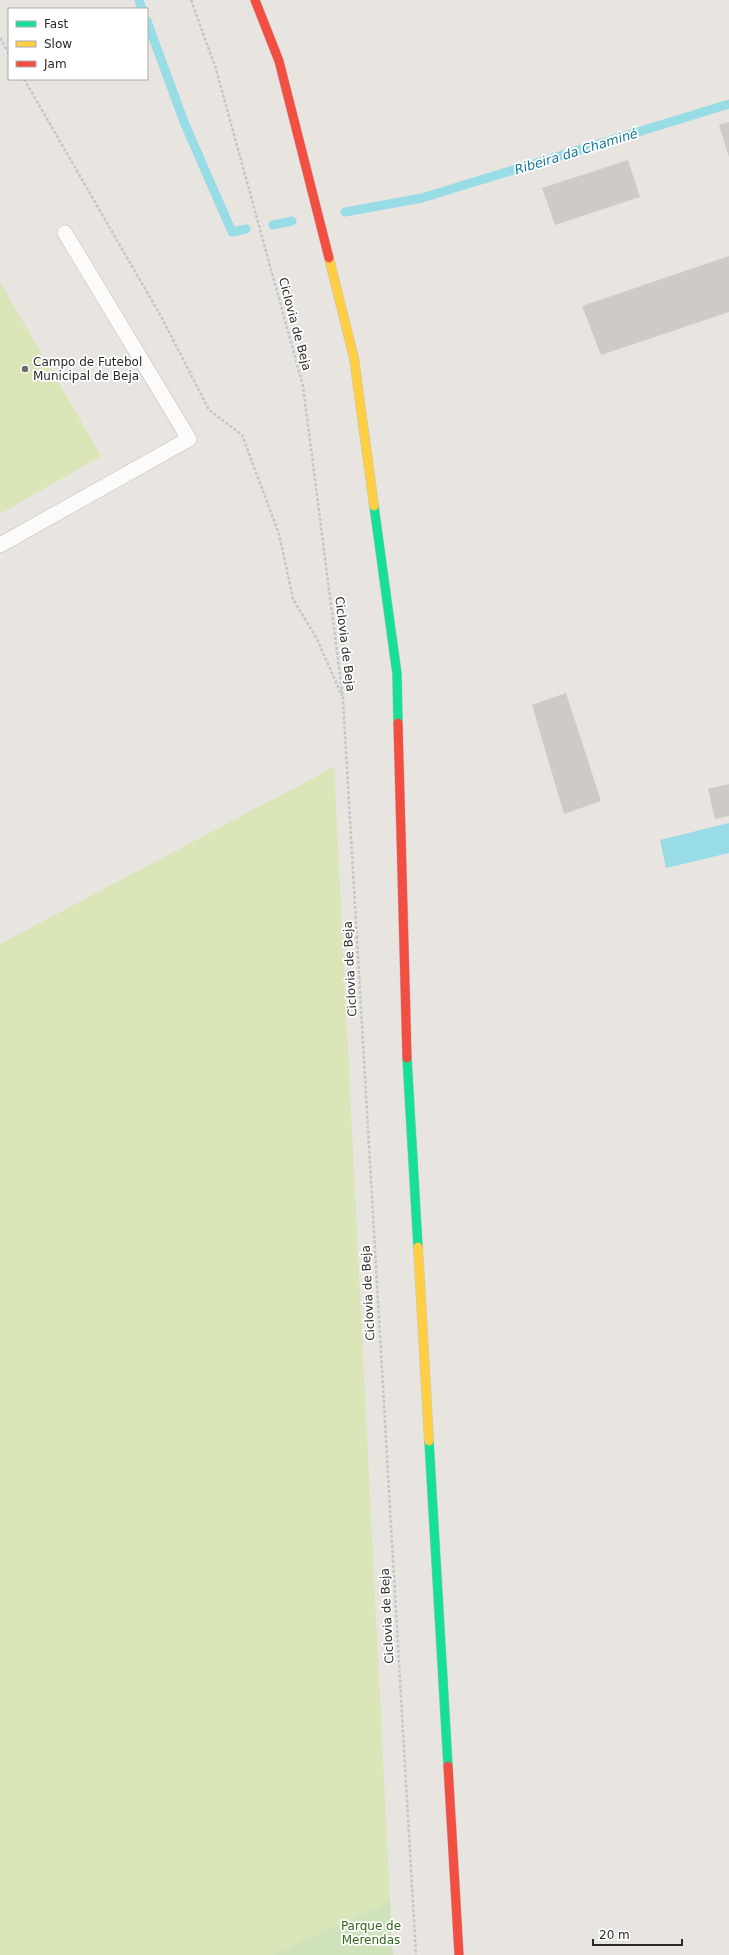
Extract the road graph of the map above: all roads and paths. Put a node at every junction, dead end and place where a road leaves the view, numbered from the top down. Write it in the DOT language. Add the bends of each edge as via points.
graph roads {
  1 [pos="191,0"];
  2 [pos="255,0"];
  3 [pos="0,38"];
  4 [pos="8,52"];
  5 [pos="25,80"];
  6 [pos="65,233"];
  7 [pos="0,545"];
  8 [pos="343,699"];
  9 [pos="416,1955"];
  10 [pos="459,1955"];
  1 -- 8 [label="path, Ciclovia de Beja" via="216,69 303,386"];
  2 -- 10 [label="main road" via="279,61 354,358 397,674 405,1032"];
  3 -- 4 [label="path"];
  5 -- 8 [label="path" via="163,320 209,410 242,435 279,534 293,599 317,639"];
  6 -- 7 [label="lane" via="189,439"];
  8 -- 9 [label="path, Ciclovia de Beja"];
}
